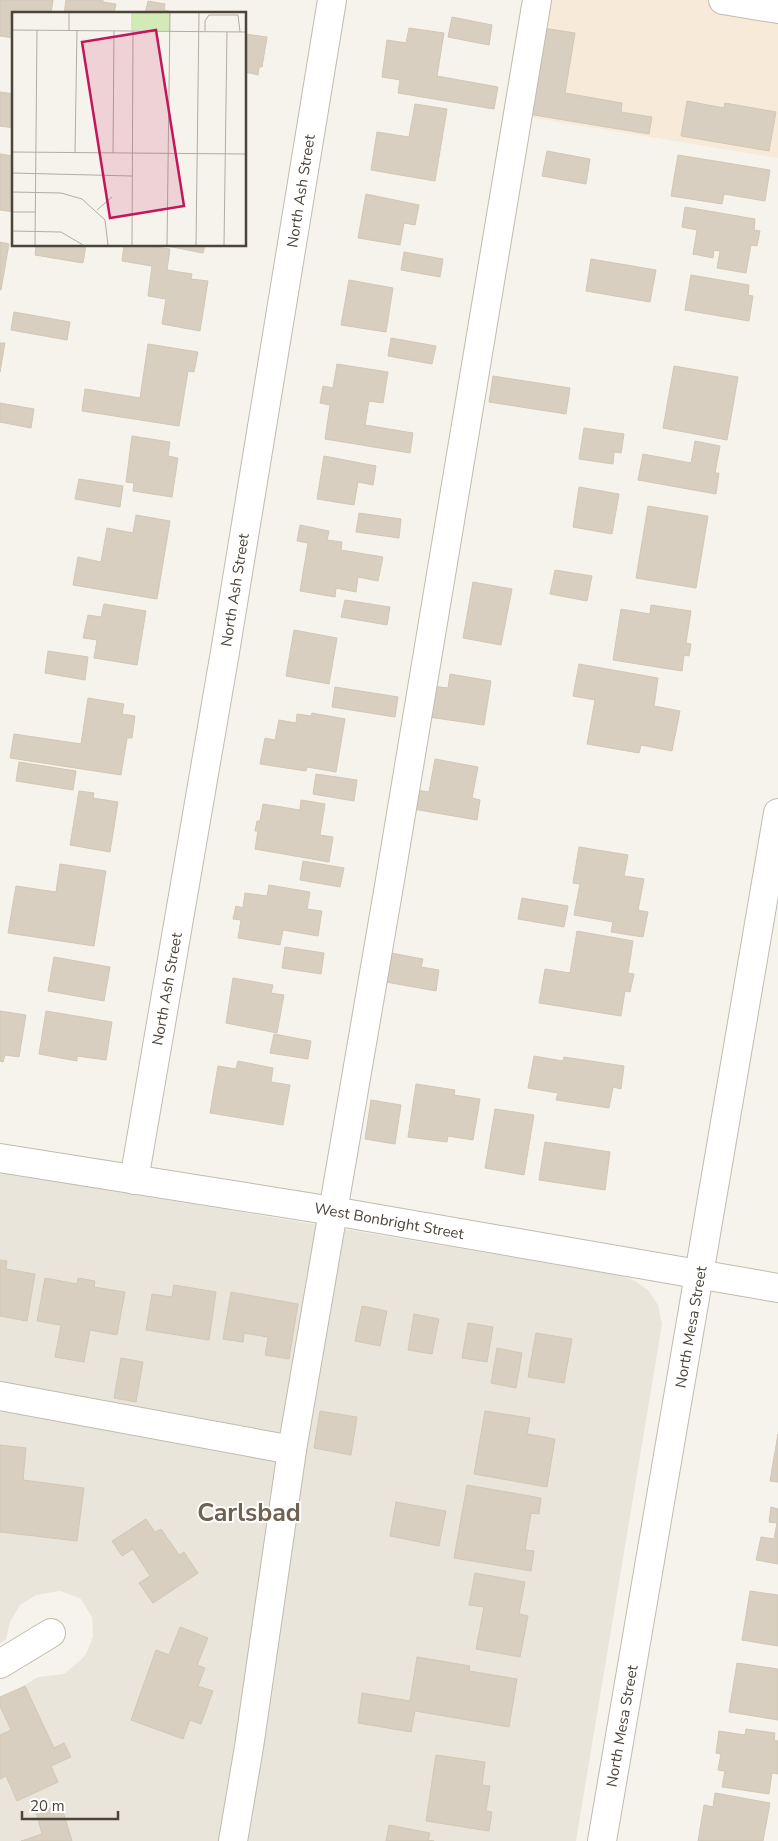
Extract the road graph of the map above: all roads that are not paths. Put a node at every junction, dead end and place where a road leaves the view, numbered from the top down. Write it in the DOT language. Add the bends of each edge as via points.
graph roads {
  1 [pos="332,0"];
  2 [pos="537,0"];
  3 [pos="724,0"];
  4 [pos="778,10"];
  5 [pos="778,812"];
  6 [pos="0,1158"];
  7 [pos="134,1180"];
  8 [pos="333,1211"];
  9 [pos="700,1274"];
  10 [pos="778,1288"];
  11 [pos="0,1396"];
  12 [pos="292,1450"];
  13 [pos="51,1632"];
  14 [pos="0,1664"];
  15 [pos="233,1841"];
  16 [pos="602,1841"];
  1 -- 7 [label="street, North Ash Street" via="224,662"];
  2 -- 8 [label="street"];
  3 -- 4 [label="street"];
  5 -- 9 [label="street, North Mesa Street"];
  6 -- 7 [label="street, West Bonbright Street"];
  7 -- 8 [label="street, West Bonbright Street"];
  8 -- 9 [label="street, West Bonbright Street"];
  8 -- 12 [label="street"];
  9 -- 10 [label="street, West Bonbright Street"];
  9 -- 16 [label="street, North Mesa Street"];
  11 -- 12 [label="street"];
  12 -- 15 [label="street"];
  13 -- 14 [label="street"];
}
